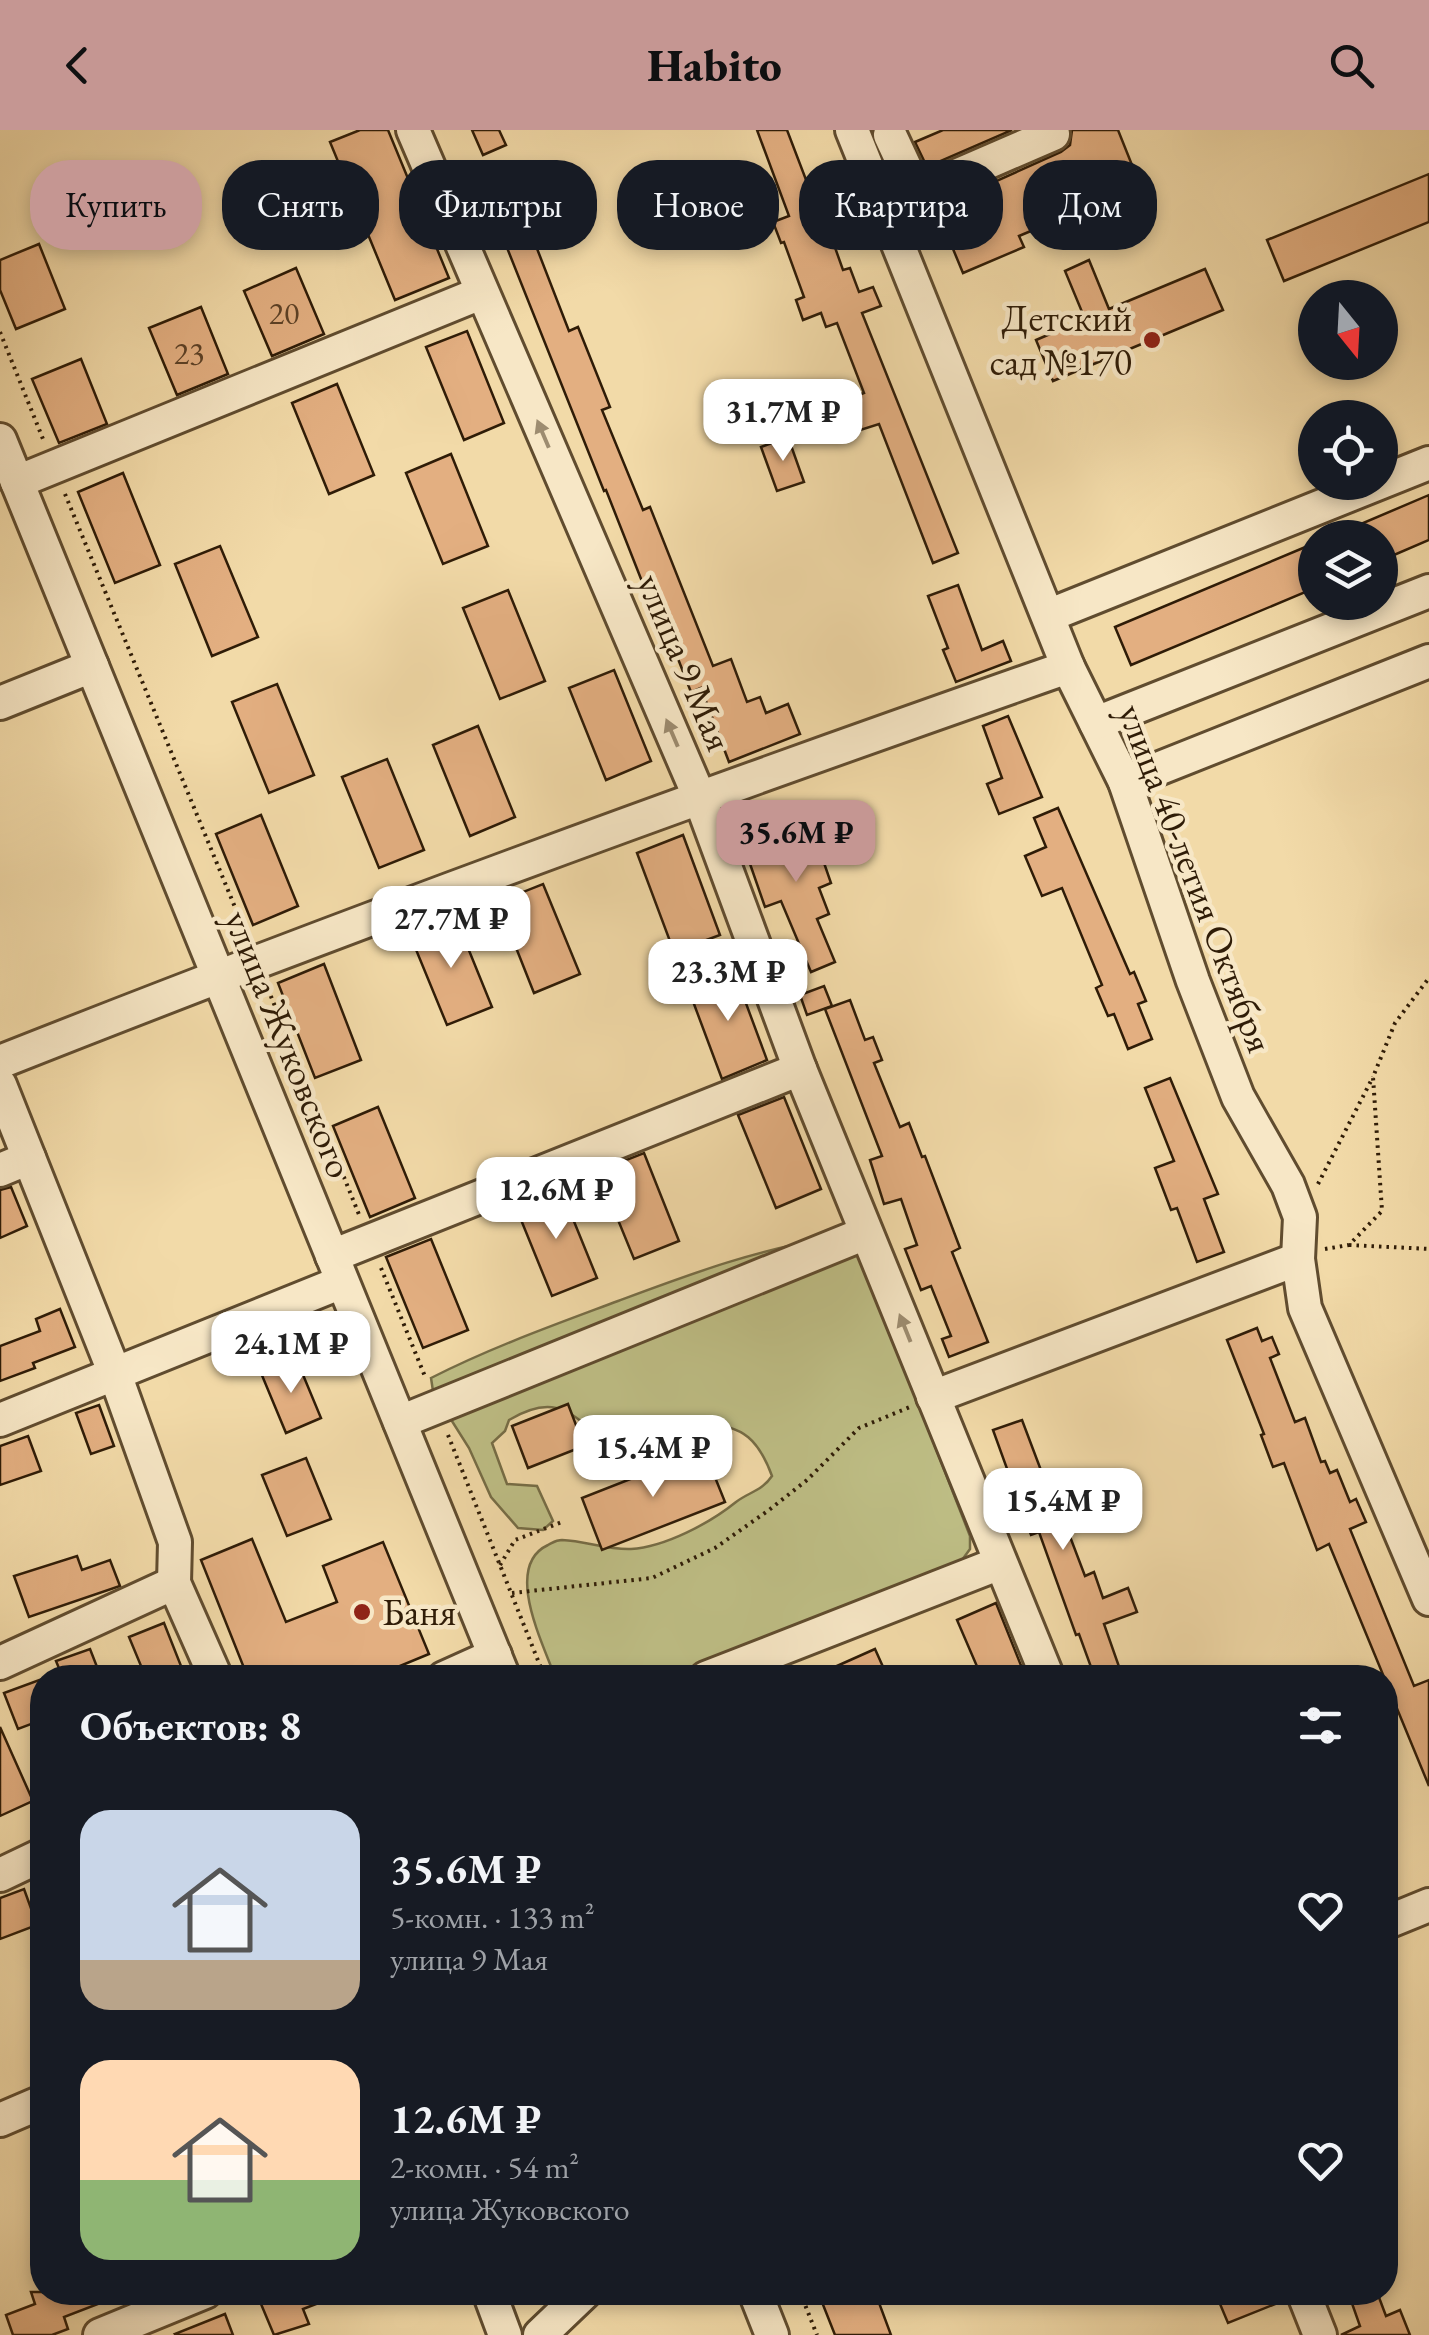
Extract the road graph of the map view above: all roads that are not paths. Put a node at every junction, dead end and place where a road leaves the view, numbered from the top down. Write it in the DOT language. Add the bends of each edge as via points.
graph roads {
  1 [pos="414,130"];
  2 [pos="896,133"];
  3 [pos="1053,134"];
  4 [pos="855,139"];
  5 [pos="482,293"];
  6 [pos="0,440"];
  7 [pos="1429,463"];
  8 [pos="17,482"];
  9 [pos="1429,590"];
  10 [pos="1050,615"];
  11 [pos="1429,661"];
  12 [pos="92,666"];
  13 [pos="1068,667"];
  14 [pos="0,703"];
  15 [pos="1096,724"];
  16 [pos="1125,782"];
  17 [pos="699,796"];
  18 [pos="218,976"];
  19 [pos="0,1062"];
  20 [pos="800,1069"];
  21 [pos="0,1085"];
  22 [pos="14,1164"];
  23 [pos="866,1232"];
  24 [pos="1298,1259"];
  25 [pos="337,1269"];
  26 [pos="115,1374"];
  27 [pos="932,1397"];
  28 [pos="0,1420"];
  29 [pos="400,1422"];
  30 [pos="1000,1563"];
  31 [pos="174,1583"];
  32 [pos="1429,1598"];
  33 [pos="0,1663"];
  34 [pos="210,1665"];
  35 [pos="499,1665"];
  36 [pos="739,1665"];
  37 [pos="1043,1665"];
  38 [pos="30,1861"];
  39 [pos="0,1875"];
  40 [pos="1429,1905"];
  41 [pos="1398,1918"];
  42 [pos="30,2107"];
  43 [pos="0,2120"];
  44 [pos="173,2305"];
  45 [pos="494,2305"];
  46 [pos="571,2305"];
  47 [pos="760,2305"];
  48 [pos="1308,2305"];
  49 [pos="100,2335"];
  50 [pos="505,2335"];
  51 [pos="540,2335"];
  52 [pos="772,2335"];
  53 [pos="1320,2335"];
  1 -- 5 [label="street, улица 9 Мая"];
  2 -- 3 [label="street" via="917,193"];
  2 -- 4 [label="street"];
  4 -- 10 [label="street, улица 40-летия Октября"];
  5 -- 8 [label="street"];
  17 -- 5 [label="street, улица 9 Мая, one-way"];
  6 -- 8 [label="street, улица Жуковского"];
  7 -- 10 [label="street"];
  8 -- 12 [label="street, улица Жуковского"];
  9 -- 15 [label="street"];
  10 -- 13 [label="street, улица 40-летия Октября"];
  11 -- 16 [label="street"];
  12 -- 14 [label="street"];
  12 -- 18 [label="street, улица Жуковского"];
  13 -- 15 [label="street, улица 40-летия Октября"];
  13 -- 17 [label="street"];
  15 -- 16 [label="street, улица 40-летия Октября"];
  16 -- 24 [label="street, улица 40-летия Октября" via="1238,1097 1300,1218"];
  17 -- 18 [label="street"];
  17 -- 20 [label="street, улица 9 Мая"];
  18 -- 19 [label="street"];
  18 -- 25 [label="street, улица Жуковского"];
  20 -- 23 [label="street, улица 9 Мая"];
  20 -- 25 [label="street" via="370,1241"];
  21 -- 22 [label="street"];
  22 -- 26 [label="street"];
  27 -- 23 [label="street, улица 9 Мая, one-way"];
  23 -- 29 [label="street"];
  24 -- 27 [label="street"];
  24 -- 32 [label="street, улица 40-летия Октября" via="1305,1308"];
  25 -- 26 [label="street"];
  25 -- 29 [label="street, улица Жуковского"];
  26 -- 28 [label="street"];
  26 -- 31 [label="street" via="175,1542"];
  27 -- 30 [label="street, улица 9 Мая"];
  29 -- 35 [label="street, улица Жуковского"];
  30 -- 36 [label="street"];
  30 -- 37 [label="street, улица 9 Мая"];
  31 -- 33 [label="street"];
  31 -- 34 [label="street"];
  38 -- 39 [label="street"];
  40 -- 41 [label="street"];
  42 -- 43 [label="street"];
  44 -- 49 [label="street"];
  45 -- 50 [label="street"];
  46 -- 51 [label="street"];
  47 -- 52 [label="street"];
  48 -- 53 [label="street"];
}
